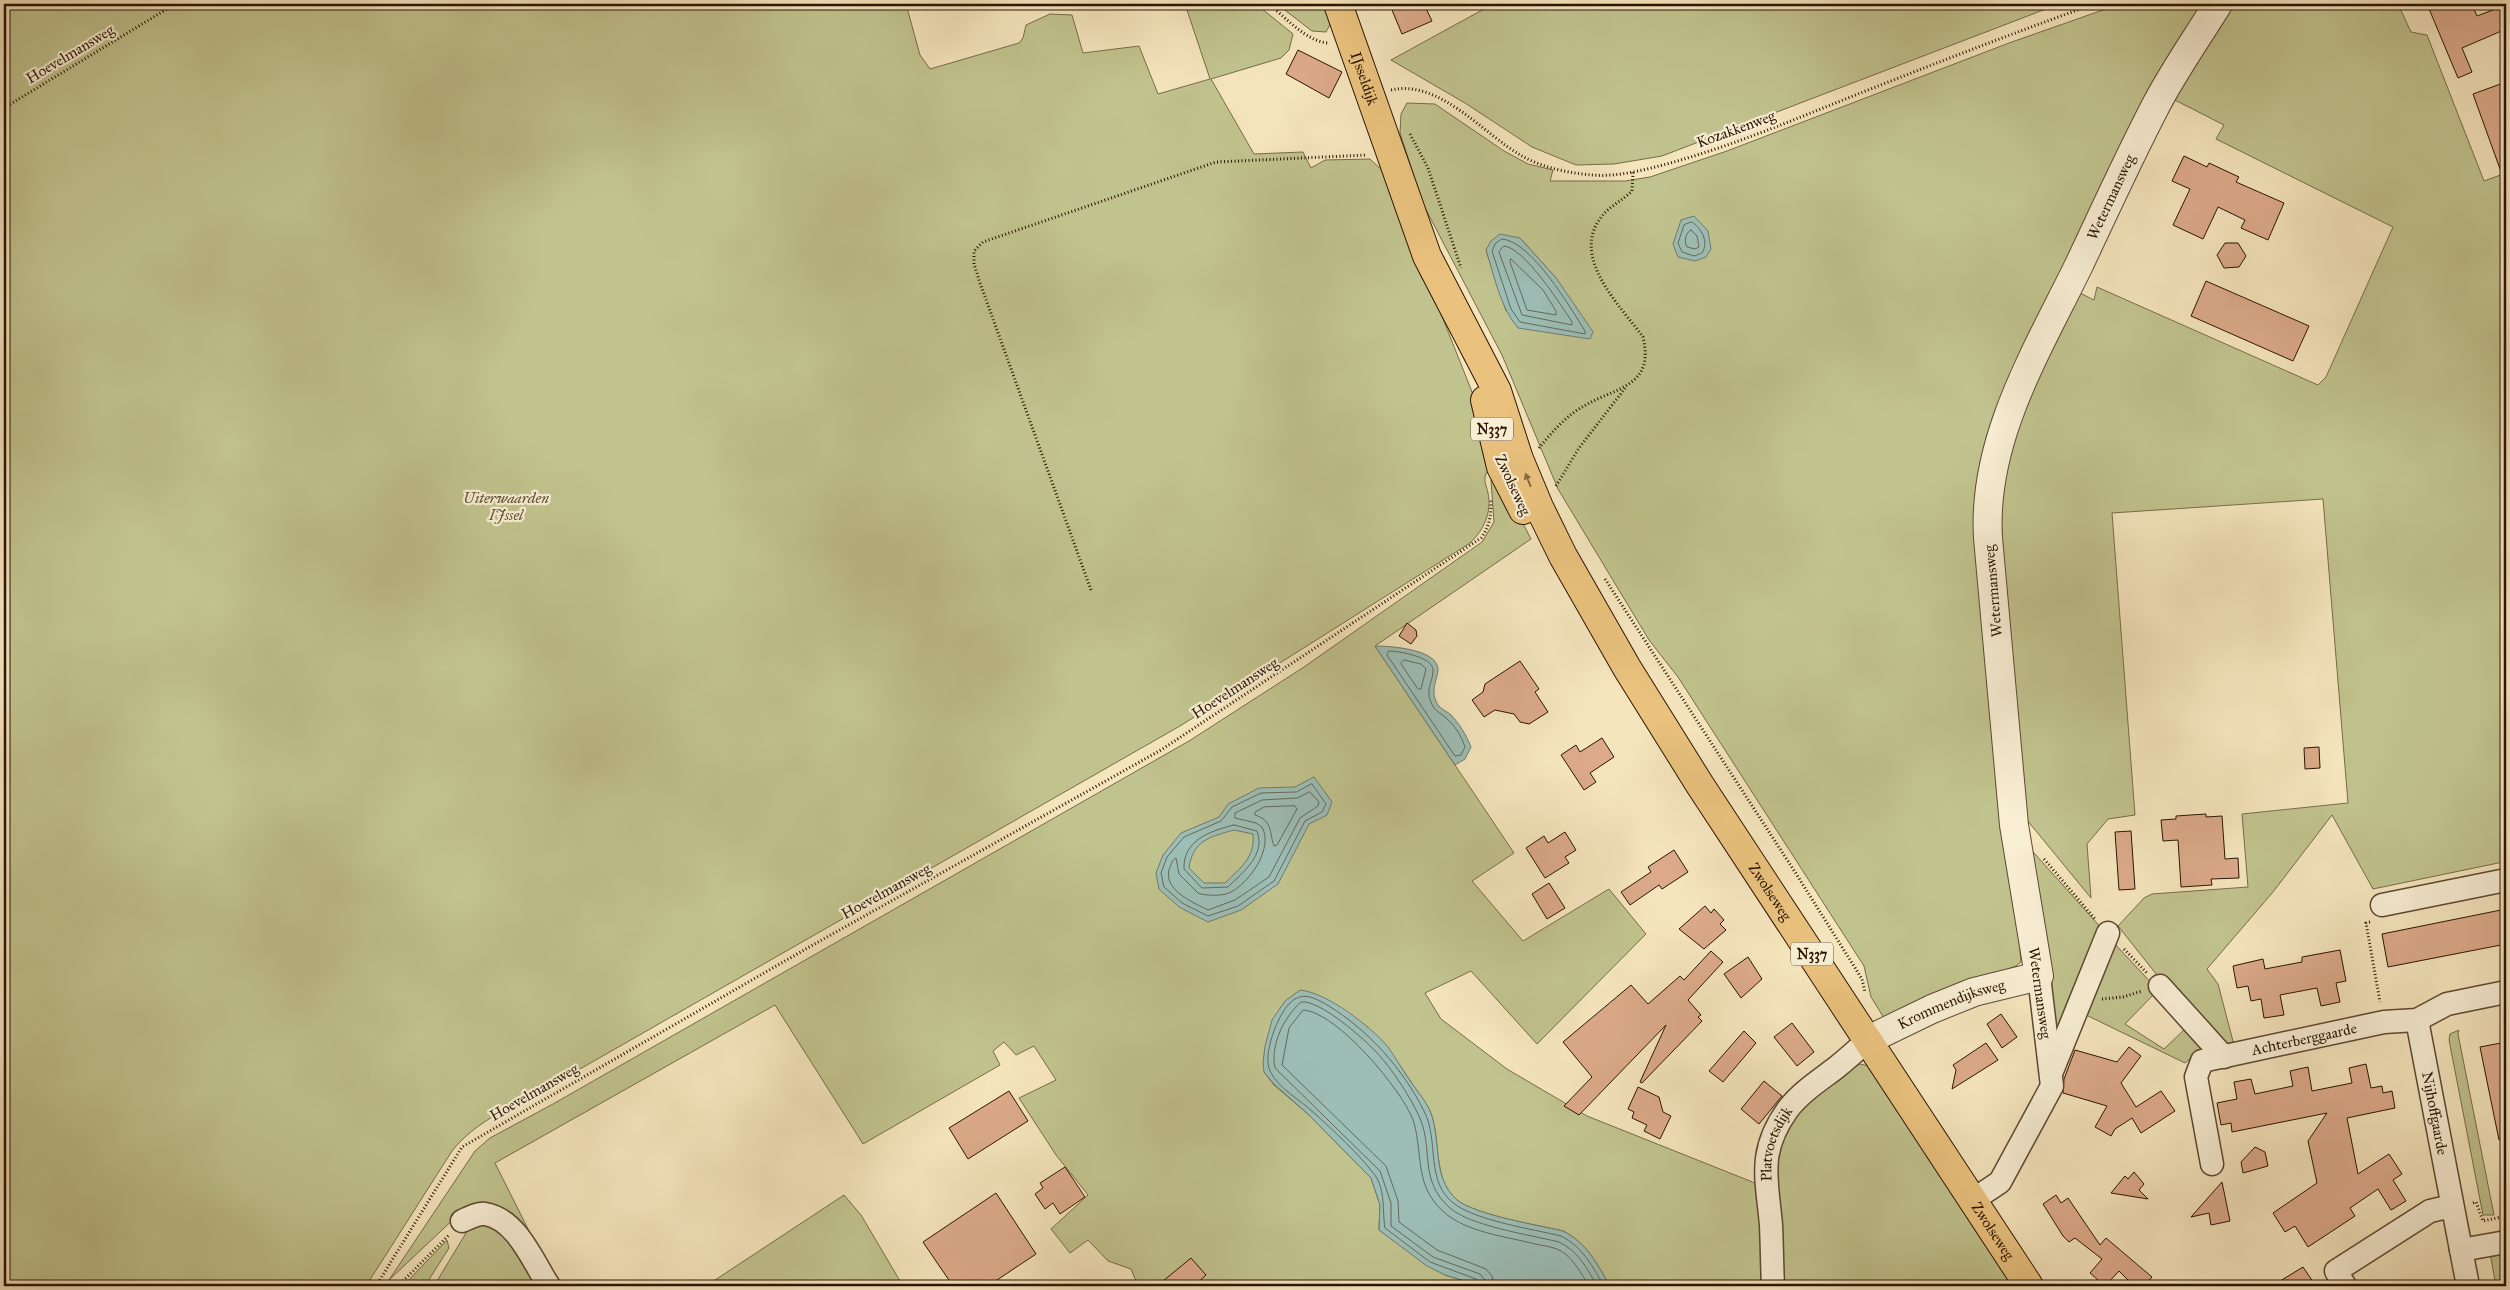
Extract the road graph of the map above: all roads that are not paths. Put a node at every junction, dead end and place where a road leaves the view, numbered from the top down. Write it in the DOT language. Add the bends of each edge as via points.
graph roads {
  1 [pos="1338,4"];
  2 [pos="2218,4"];
  3 [pos="1391,154"];
  4 [pos="2506,880"];
  5 [pos="2382,905"];
  6 [pos="2108,933"];
  7 [pos="2038,976"];
  8 [pos="2160,986"];
  9 [pos="2506,992"];
  10 [pos="2417,1020"];
  11 [pos="1868,1040"];
  12 [pos="2224,1057"];
  13 [pos="2052,1072"];
  14 [pos="2212,1164"];
  15 [pos="1973,1200"];
  16 [pos="2452,1206"];
  17 [pos="462,1221"];
  18 [pos="2506,1242"];
  19 [pos="2461,1250"];
  20 [pos="549,1286"];
  21 [pos="1773,1286"];
  22 [pos="2029,1286"];
  23 [pos="2346,1286"];
  24 [pos="2468,1286"];
  1 -- 3 [label="main road, IJsseldijk / N337"];
  2 -- 7 [label="street, Wetermansweg" via="2156,106 2011,408 1994,458 1988,496 1988,538 2014,825"];
  3 -- 11 [label="main road, Zwolseweg / N337" via="1450,317 1484,398 1496,453 1514,495 1541,540 1599,620 1700,785"];
  4 -- 5 [label="street"];
  6 -- 13 [label="street"];
  7 -- 11 [label="street, Krommendijksweg" via="1974,992"];
  7 -- 13 [label="street, Wetermansweg"];
  8 -- 12 [label="street"];
  9 -- 10 [label="street, Achterberggaarde" via="2447,1004"];
  10 -- 12 [label="street, Achterberggaarde" via="2384,1022"];
  10 -- 16 [label="street, Nijhoffgaarde"];
  11 -- 15 [label="main road, Zwolseweg / N337"];
  11 -- 21 [label="street, Platvoetsdijk" via="1788,1109 1775,1134 1764,1176 1771,1225"];
  12 -- 14 [label="street, Achterberggaarde" via="2202,1060 2196,1077"];
  13 -- 15 [label="street, Wetermansweg" via="2052,1086 2000,1182"];
  15 -- 22 [label="main road, Zwolseweg / N337"];
  16 -- 19 [label="street, Nijhoffgaarde"];
  16 -- 23 [label="street" via="2430,1211 2336,1270"];
  17 -- 20 [label="street" via="484,1214 500,1219 514,1232"];
  18 -- 19 [label="street"];
  19 -- 24 [label="street, Nijhoffgaarde"];
}
